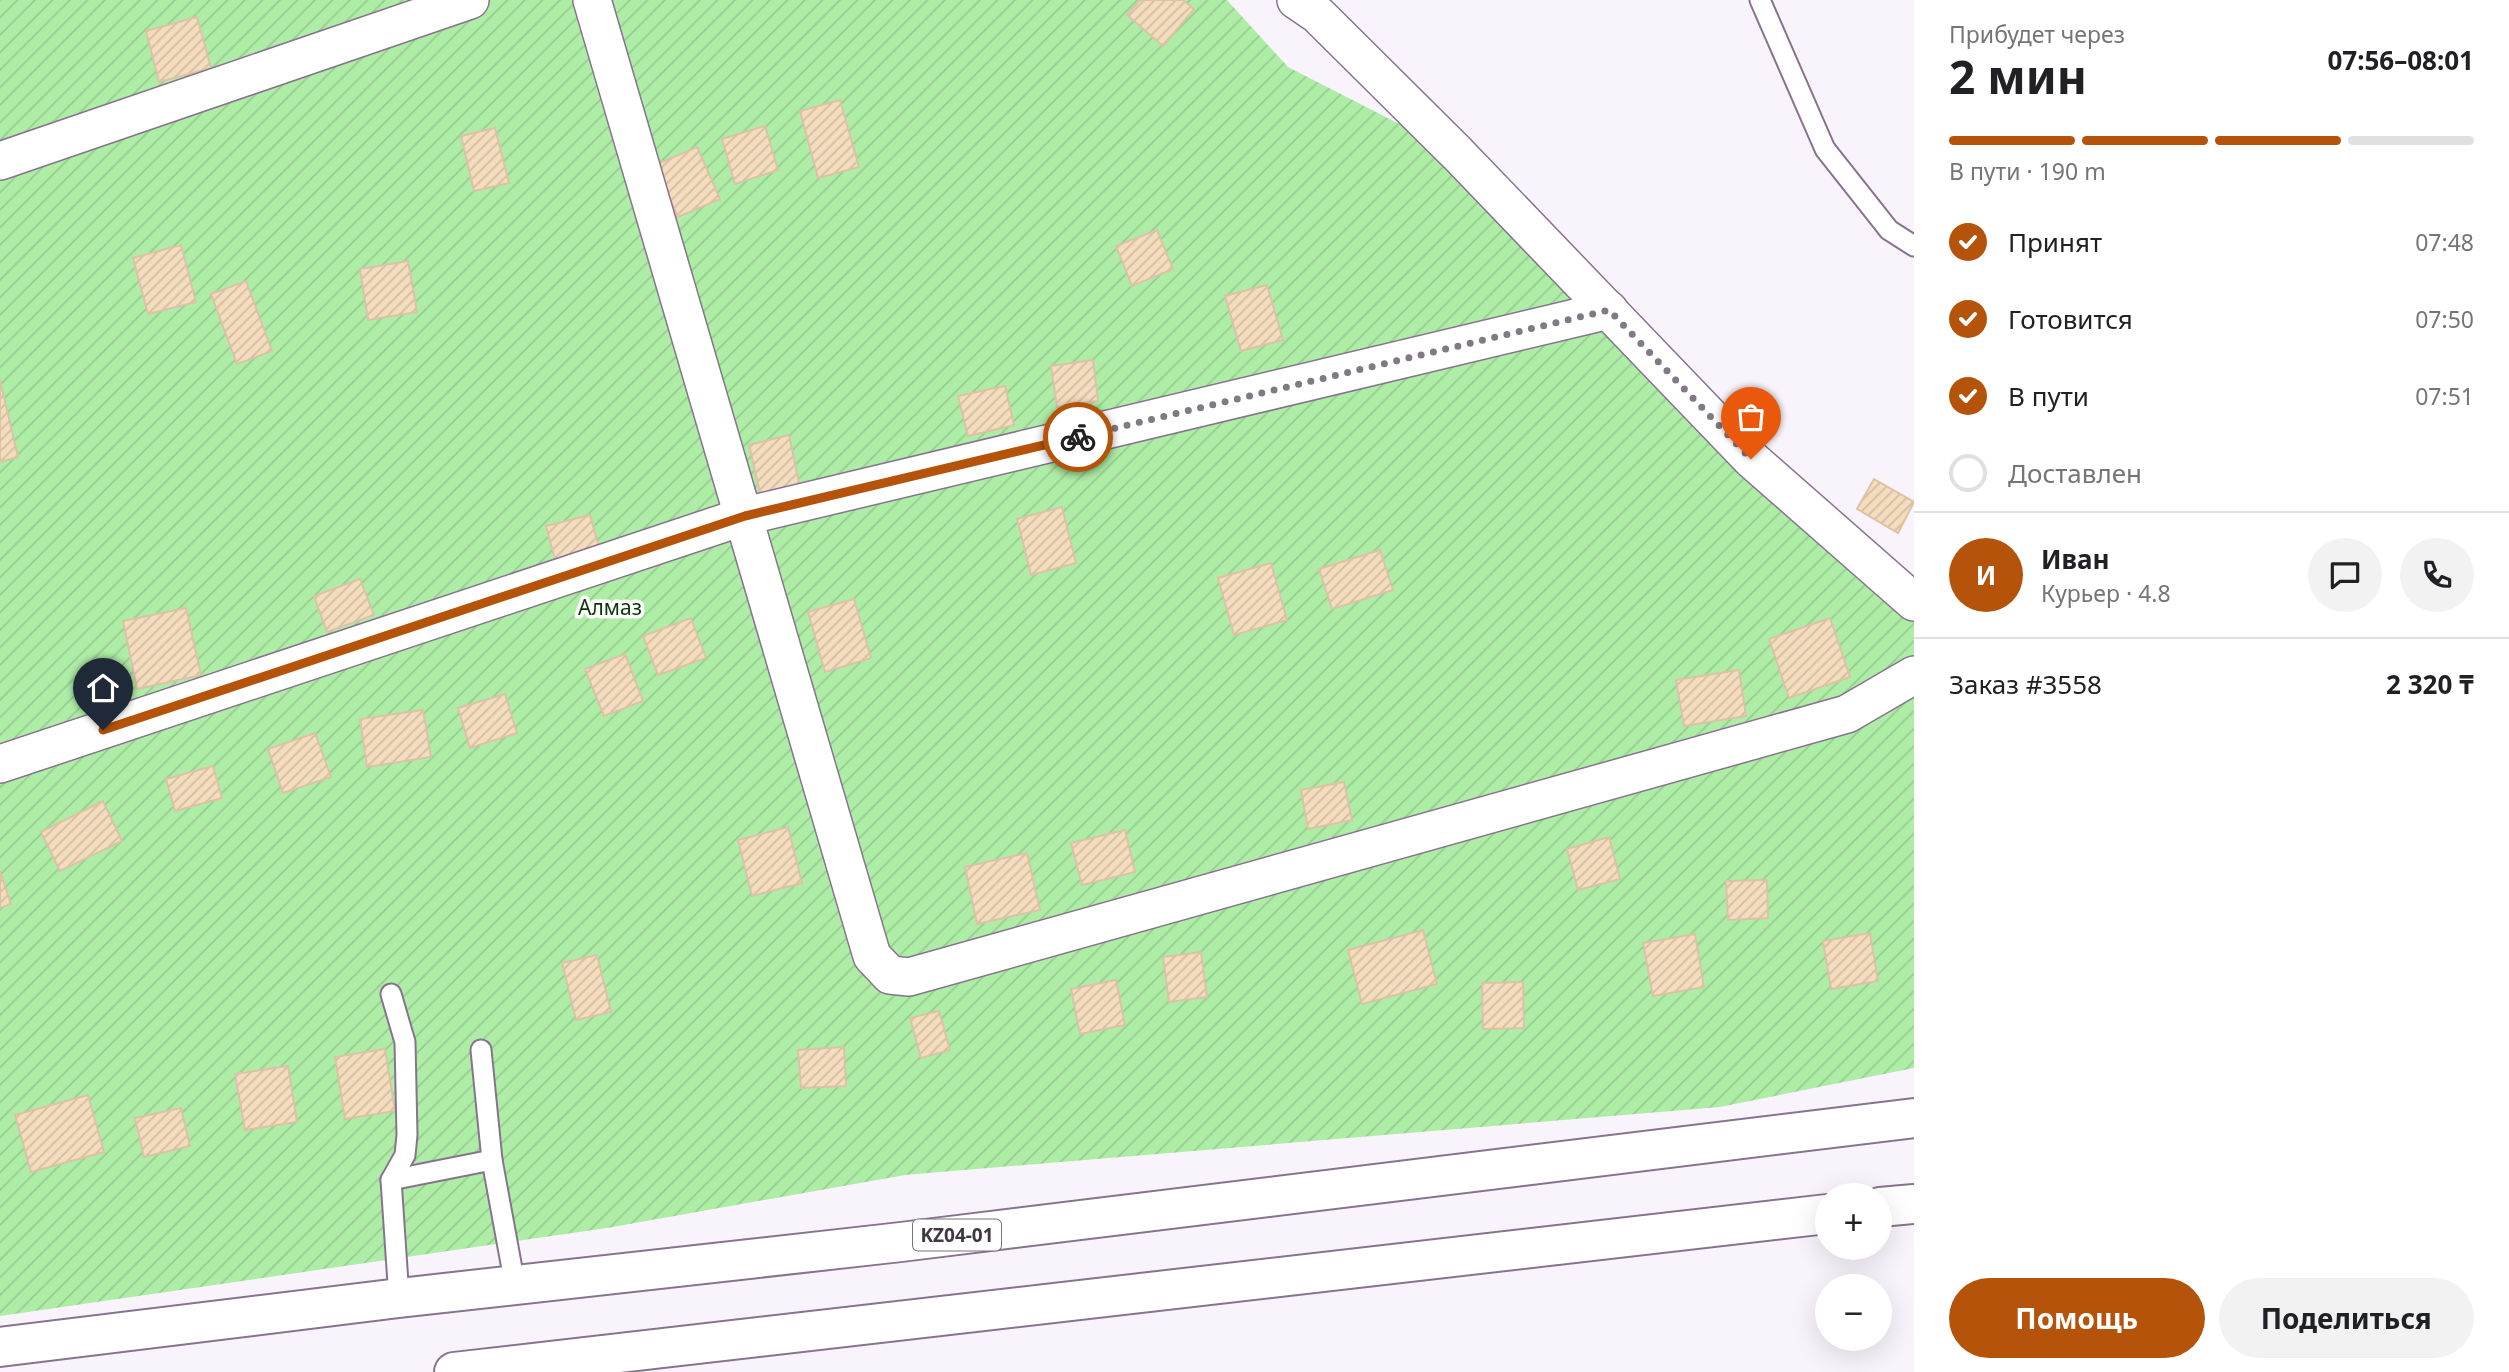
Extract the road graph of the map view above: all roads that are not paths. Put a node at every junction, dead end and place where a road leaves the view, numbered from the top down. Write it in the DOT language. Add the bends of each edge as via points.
graph roads {
  1 [pos="470,0"];
  2 [pos="592,0"];
  3 [pos="1296,0"];
  4 [pos="1760,0"];
  5 [pos="0,161"];
  6 [pos="1914,247"];
  7 [pos="1609,310"];
  8 [pos="745,516"];
  9 [pos="1914,602"];
  10 [pos="1914,675"];
  11 [pos="0,764"];
  12 [pos="391,994"];
  13 [pos="481,1050"];
  14 [pos="1914,1118"];
  15 [pos="492,1160"];
  16 [pos="391,1180"];
  17 [pos="1914,1203"];
  18 [pos="1892,1206"];
  19 [pos="1815,1215"];
  20 [pos="515,1285"];
  21 [pos="399,1298"];
  22 [pos="0,1347"];
  23 [pos="454,1372"];
  1 -- 5 [label="street"];
  2 -- 8 [label="street"];
  3 -- 7 [label="street" via="1318,15"];
  4 -- 6 [label="lane" via="1825,149 1889,230"];
  7 -- 8 [label="street"];
  7 -- 9 [label="street" via="1751,459"];
  8 -- 10 [label="street" via="872,956 890,975 909,976 1847,714"];
  8 -- 11 [label="street"];
  12 -- 16 [label="lane" via="405,1042 407,1136 405,1155"];
  13 -- 15 [label="lane"];
  14 -- 20 [label="main road, KZ04-01"];
  15 -- 16 [label="lane"];
  15 -- 20 [label="lane"];
  16 -- 21 [label="lane"];
  17 -- 18 [label="main road"];
  19 -- 23 [label="main road"];
  20 -- 21 [label="main road, KZ04-01"];
  21 -- 22 [label="main road, KZ04-01"];
}
